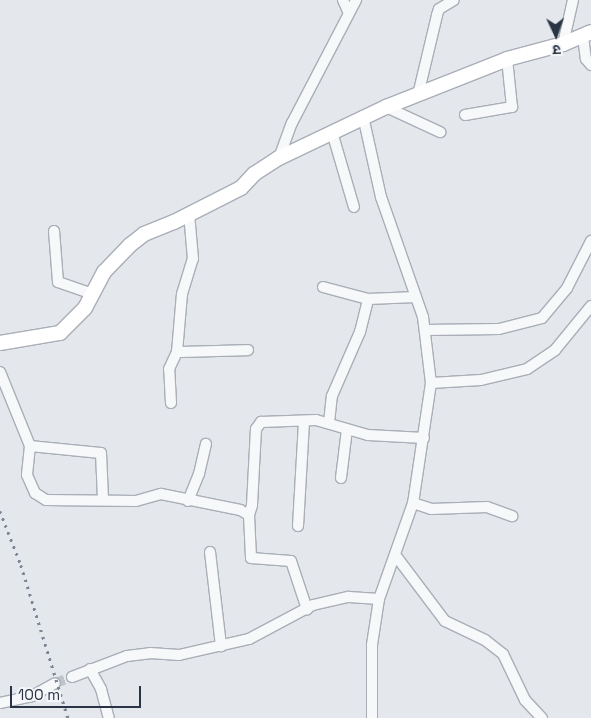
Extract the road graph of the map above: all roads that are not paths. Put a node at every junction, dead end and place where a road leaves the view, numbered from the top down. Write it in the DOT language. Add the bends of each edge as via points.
graph roads {
  1 [pos="342,0"];
  2 [pos="356,0"];
  3 [pos="454,0"];
  4 [pos="573,0"];
  5 [pos="348,11"];
  6 [pos="587,34"];
  7 [pos="563,44"];
  8 [pos="507,59"];
  9 [pos="591,65"];
  10 [pos="418,94"];
  11 [pos="386,106"];
  12 [pos="465,115"];
  13 [pos="363,116"];
  14 [pos="332,132"];
  15 [pos="440,132"];
  16 [pos="279,158"];
  17 [pos="354,208"];
  18 [pos="189,213"];
  19 [pos="54,231"];
  20 [pos="591,241"];
  21 [pos="323,287"];
  22 [pos="92,294"];
  23 [pos="416,297"];
  24 [pos="368,299"];
  25 [pos="591,306"];
  26 [pos="425,330"];
  27 [pos="0,343"];
  28 [pos="248,350"];
  29 [pos="177,352"];
  30 [pos="0,372"];
  31 [pos="432,383"];
  32 [pos="171,403"];
  33 [pos="304,421"];
  34 [pos="329,423"];
  35 [pos="347,429"];
  36 [pos="424,438"];
  37 [pos="206,444"];
  38 [pos="30,446"];
  39 [pos="341,478"];
  40 [pos="103,499"];
  41 [pos="188,502"];
  42 [pos="413,503"];
  43 [pos="249,515"];
  44 [pos="512,516"];
  45 [pos="298,526"];
  46 [pos="210,552"];
  47 [pos="396,556"];
  48 [pos="379,599"];
  49 [pos="307,609"];
  50 [pos="221,646"];
  51 [pos="90,669"];
  52 [pos="72,677"];
  53 [pos="55,683"];
  54 [pos="0,703"];
  55 [pos="109,718"];
  56 [pos="372,718"];
  57 [pos="542,718"];
  1 -- 5 [label="street"];
  2 -- 5 [label="street"];
  3 -- 10 [label="street" via="439,9"];
  4 -- 7 [label="street"];
  5 -- 16 [label="street" via="292,123"];
  6 -- 7 [label="street"];
  6 -- 9 [label="street" via="586,60"];
  7 -- 8 [label="street"];
  8 -- 10 [label="street"];
  8 -- 12 [label="street" via="512,108"];
  10 -- 11 [label="street"];
  11 -- 13 [label="street"];
  11 -- 15 [label="street"];
  13 -- 14 [label="street"];
  13 -- 23 [label="street" via="381,197"];
  14 -- 16 [label="street"];
  14 -- 17 [label="street"];
  16 -- 18 [label="street" via="231,193"];
  18 -- 22 [label="street" via="130,244 104,272"];
  18 -- 29 [label="street" via="193,259 182,294"];
  19 -- 22 [label="street" via="58,282"];
  20 -- 26 [label="street" via="567,288 542,318 499,329"];
  21 -- 24 [label="street"];
  22 -- 27 [label="street" via="75,320 60,333"];
  23 -- 24 [label="street"];
  23 -- 26 [label="street"];
  24 -- 34 [label="street" via="360,332 334,391"];
  25 -- 31 [label="street" via="555,350 527,369 481,380"];
  26 -- 31 [label="street"];
  28 -- 29 [label="street"];
  29 -- 32 [label="street" via="168,369"];
  30 -- 38 [label="street"];
  31 -- 36 [label="street"];
  33 -- 34 [label="street"];
  33 -- 43 [label="street" via="258,425"];
  33 -- 45 [label="street"];
  34 -- 35 [label="street"];
  35 -- 36 [label="street" via="368,435"];
  35 -- 39 [label="street"];
  36 -- 42 [label="street"];
  37 -- 41 [label="street"];
  38 -- 40 [label="street" via="98,451 102,458"];
  38 -- 40 [label="street" via="27,475 39,497"];
  40 -- 41 [label="street" via="136,501 155,494"];
  41 -- 43 [label="street" via="240,510"];
  42 -- 44 [label="street" via="431,509 487,507"];
  42 -- 47 [label="street"];
  43 -- 49 [label="street" via="251,558 291,561"];
  46 -- 50 [label="street"];
  47 -- 48 [label="street"];
  47 -- 57 [label="street" via="445,621 485,640 503,654 525,700"];
  48 -- 49 [label="street" via="349,597"];
  48 -- 56 [label="street" via="372,645"];
  49 -- 50 [label="street" via="259,635"];
  50 -- 51 [label="street" via="179,655 150,653 127,656"];
  51 -- 52 [label="street"];
  51 -- 55 [label="street" via="101,689"];
  53 -- 54 [label="street" via="32,696"];
}
